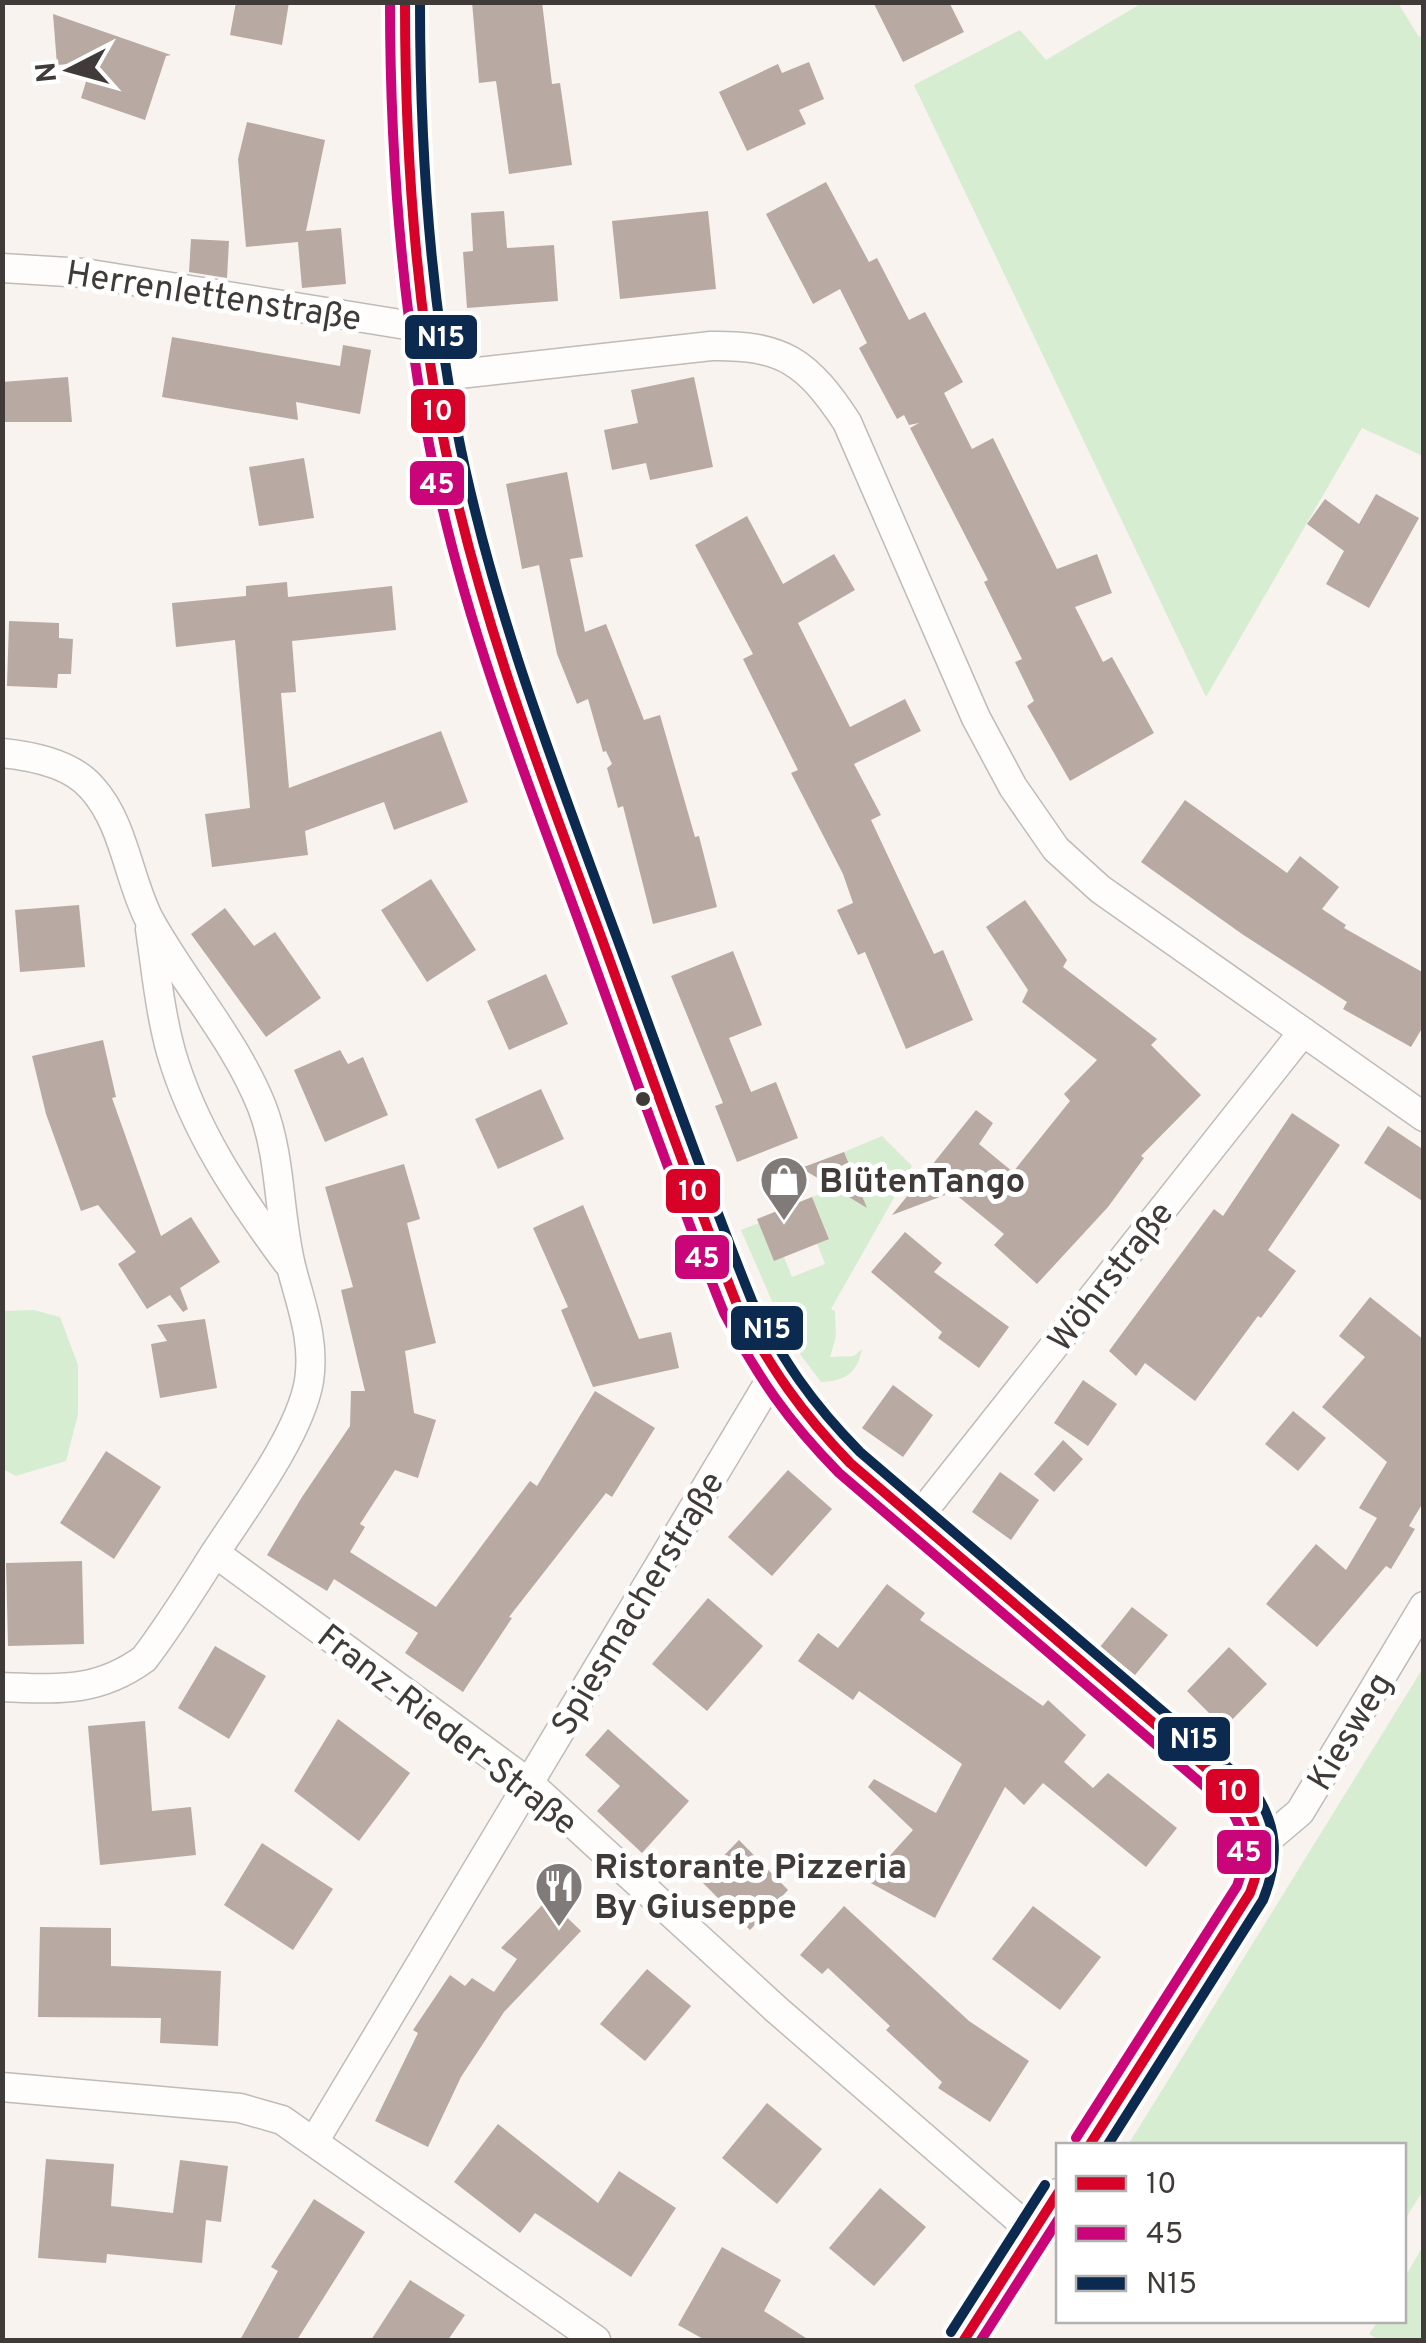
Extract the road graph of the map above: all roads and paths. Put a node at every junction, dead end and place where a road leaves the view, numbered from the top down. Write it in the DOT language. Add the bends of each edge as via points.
graph roads {
  1 [pos="405,2"];
  2 [pos="2,268"];
  3 [pos="425,328"];
  4 [pos="432,377"];
  5 [pos="2,753"];
  6 [pos="148,918"];
  7 [pos="1302,1032"];
  8 [pos="1424,1117"];
  9 [pos="292,1268"];
  10 [pos="774,1374"];
  11 [pos="916,1519"];
  12 [pos="215,1554"];
  13 [pos="1424,1606"];
  14 [pos="2,1687"];
  15 [pos="529,1783"];
  16 [pos="1262,1845"];
  17 [pos="2,2087"];
  18 [pos="314,2140"];
  19 [pos="1091,2143"];
  20 [pos="1056,2196"];
  21 [pos="1033,2232"];
  22 [pos="596,2340"];
  23 [pos="964,2340"];
  1 -- 3 [label="street" via="409,178"];
  2 -- 3 [label="street, Herrenlettenstraße" via="84,273"];
  3 -- 4 [label="street"];
  4 -- 7 [label="street" via="711,346 750,345 799,365 847,422 976,718 1056,849 1100,889"];
  4 -- 10 [label="street" via="474,575 512,694 713,1245"];
  5 -- 6 [label="street" via="41,760 91,786 106,808"];
  6 -- 9 [label="street" via="245,1068 263,1110"];
  6 -- 9 [label="street" via="171,1052 189,1104 241,1199"];
  7 -- 8 [label="street"];
  7 -- 11 [label="street, Wöhrstraße"];
  9 -- 12 [label="street" via="311,1345 308,1384 292,1426"];
  10 -- 11 [label="street" via="850,1464"];
  10 -- 15 [label="street, Spiesmacherstraße"];
  11 -- 16 [label="street" via="1241,1798"];
  12 -- 14 [label="street" via="164,1633 122,1675 68,1689"];
  12 -- 15 [label="street, Franz-Rieder-Straße"];
  13 -- 16 [label="street, Kiesweg" via="1300,1812"];
  15 -- 18 [label="street, Spiesmacherstraße"];
  15 -- 21 [label="street, Franz-Rieder-Straße"];
  16 -- 19 [label="street" via="1250,1893"];
  17 -- 18 [label="street" via="240,2108 282,2120"];
  18 -- 22 [label="street"];
  20 -- 21 [label="street"];
  21 -- 23 [label="street"];
}
